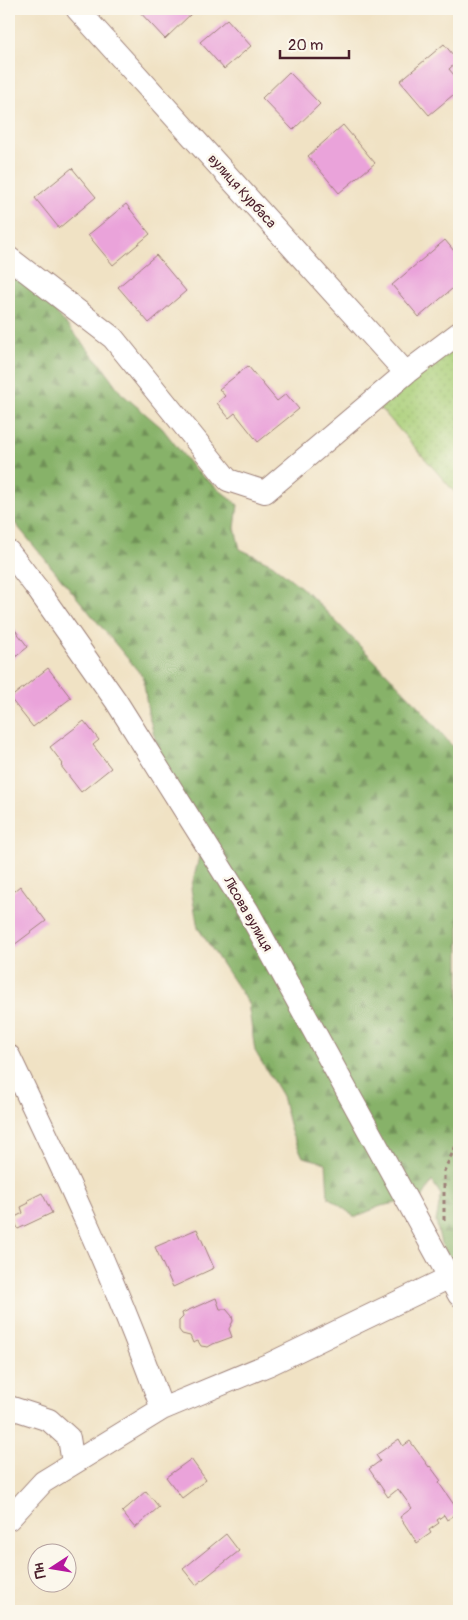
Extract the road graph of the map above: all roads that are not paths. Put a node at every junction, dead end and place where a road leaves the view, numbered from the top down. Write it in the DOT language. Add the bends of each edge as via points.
graph roads {
  1 [pos="77,9"];
  2 [pos="9,258"];
  3 [pos="459,333"];
  4 [pos="406,373"];
  5 [pos="9,552"];
  6 [pos="9,1056"];
  7 [pos="455,1286"];
  8 [pos="9,1408"];
  9 [pos="162,1408"];
  10 [pos="73,1463"];
  11 [pos="9,1519"];
  1 -- 4 [label="street, вулиця Курбаса"];
  2 -- 4 [label="street" via="113,338 228,480 265,492"];
  3 -- 4 [label="street"];
  5 -- 7 [label="street, Лісова вулиця" via="116,701 248,911"];
  6 -- 9 [label="street" via="74,1191"];
  7 -- 9 [label="street"];
  8 -- 10 [label="street" via="49,1420 68,1438"];
  9 -- 10 [label="street"];
  10 -- 11 [label="street" via="43,1482"];
}
